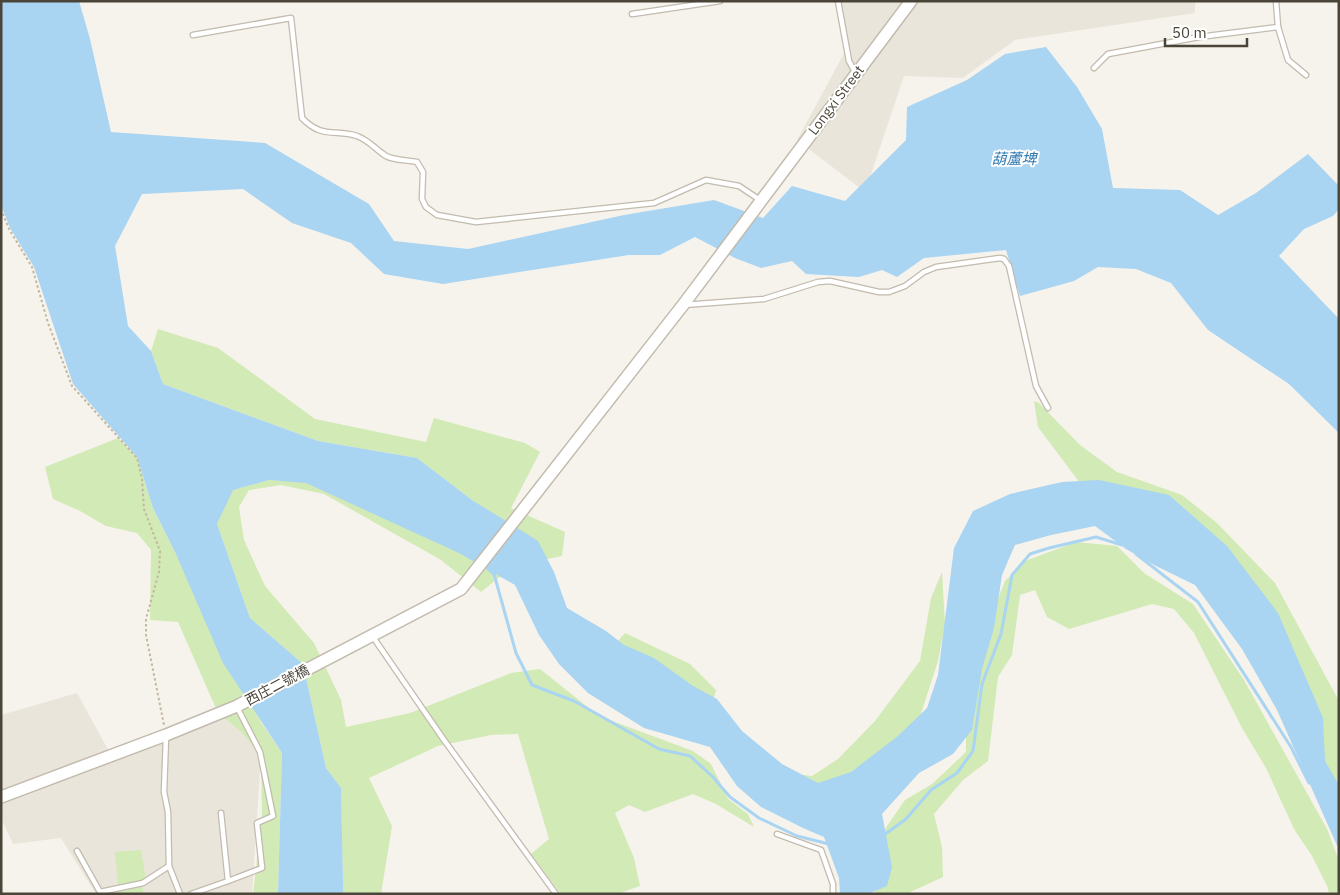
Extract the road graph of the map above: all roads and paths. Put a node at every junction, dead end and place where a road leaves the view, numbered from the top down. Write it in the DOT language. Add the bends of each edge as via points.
graph roads {
  1 [pos="720,1"];
  2 [pos="838,1"];
  3 [pos="911,1"];
  4 [pos="1276,1"];
  5 [pos="632,14"];
  6 [pos="1278,27"];
  7 [pos="193,35"];
  8 [pos="1094,68"];
  9 [pos="856,73"];
  10 [pos="1306,75"];
  11 [pos="761,200"];
  12 [pos="1,208"];
  13 [pos="683,305"];
  14 [pos="1048,408"];
  15 [pos="489,554"];
  16 [pos="372,635"];
  17 [pos="237,706"];
  18 [pos="166,735"];
  19 [pos="1,797"];
  20 [pos="221,813"];
  21 [pos="777,834"];
  22 [pos="77,851"];
  23 [pos="169,866"];
  24 [pos="228,881"];
  25 [pos="180,894"];
  26 [pos="191,894"];
  27 [pos="556,894"];
  28 [pos="833,894"];
  1 -- 5 [label="lane"];
  2 -- 9 [label="lane" via="849,61"];
  3 -- 9 [label="street, Longxi Street"];
  4 -- 6 [label="lane"];
  6 -- 8 [label="lane" via="1199,37 1108,54"];
  6 -- 10 [label="lane" via="1288,60"];
  7 -- 11 [label="lane" via="291,18 302,118 310,126 326,133 354,135 369,141 387,157 416,162 423,172 422,200 437,215 476,222 654,203 706,180 740,186"];
  9 -- 11 [label="street, Longxi Street"];
  11 -- 13 [label="street, Longxi Street"];
  12 -- 18 [label="path" via="9,229 32,267 48,323 72,386 137,458 144,509 160,551 159,572 146,619 146,635"];
  13 -- 14 [label="lane" via="764,299 830,281 889,292 906,286 936,267 1004,259 1036,386"];
  13 -- 15 [label="street, Longxi Street"];
  15 -- 16 [label="street, 西庄二號橋" via="461,589"];
  16 -- 17 [label="street, 西庄二號橋"];
  16 -- 27 [label="lane"];
  17 -- 18 [label="street, 西庄二號橋"];
  17 -- 24 [label="lane" via="260,752 273,816 257,823 262,868"];
  18 -- 19 [label="street, 西庄二號橋"];
  18 -- 23 [label="lane" via="164,792 168,812"];
  20 -- 24 [label="lane"];
  21 -- 28 [label="lane" via="821,850 833,884"];
  22 -- 23 [label="lane" via="100,892 143,883"];
  23 -- 25 [label="lane"];
  24 -- 26 [label="lane"];
}
